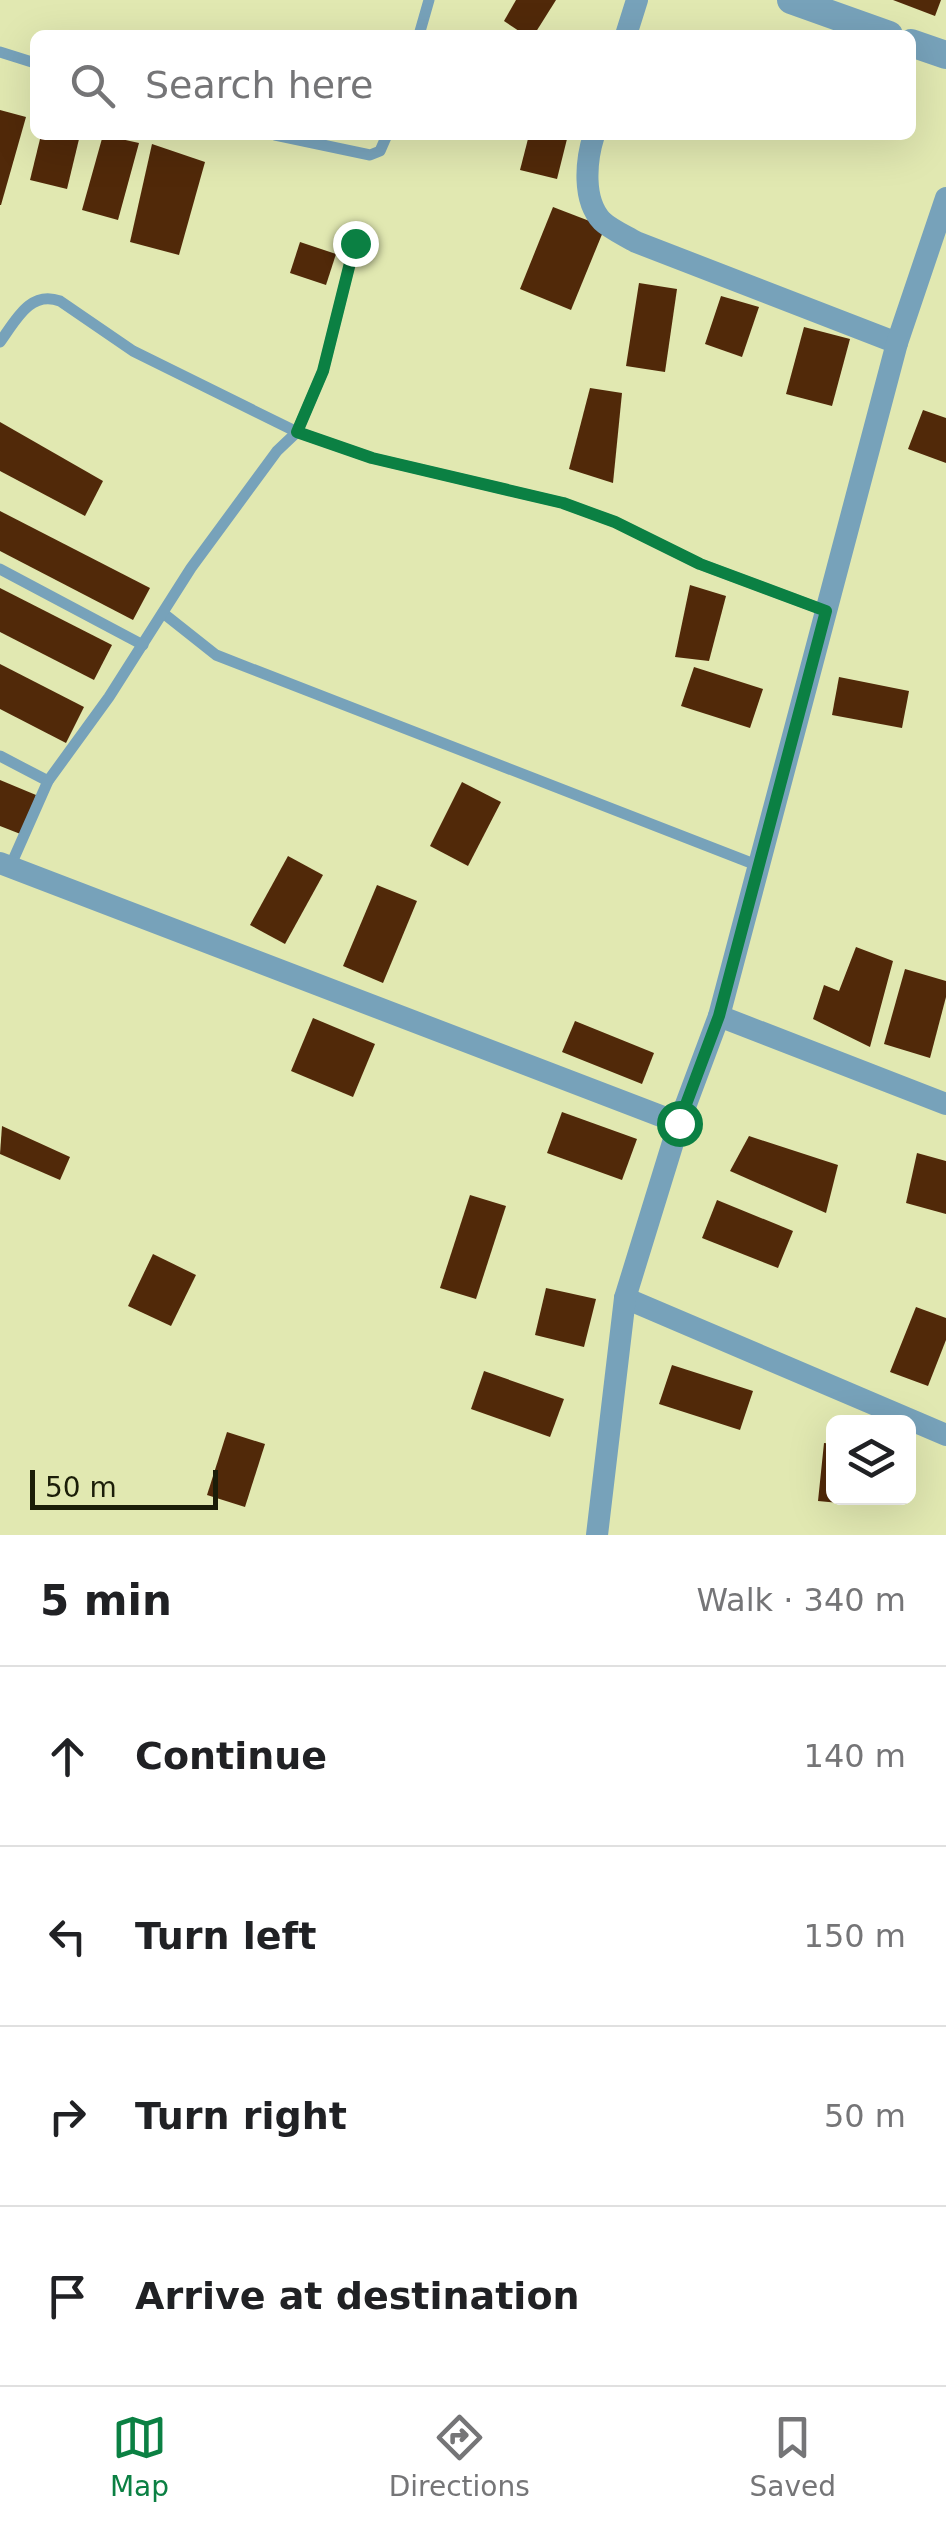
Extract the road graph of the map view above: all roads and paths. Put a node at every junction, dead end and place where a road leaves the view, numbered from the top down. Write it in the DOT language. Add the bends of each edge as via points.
graph roads {
  1 [pos="428,0"];
  2 [pos="638,0"];
  3 [pos="791,0"];
  4 [pos="420,30"];
  5 [pos="628,30"];
  6 [pos="875,30"];
  7 [pos="916,45"];
  8 [pos="0,52"];
  9 [pos="946,55"];
  10 [pos="30,61"];
  11 [pos="299,140"];
  12 [pos="385,140"];
  13 [pos="592,140"];
  14 [pos="946,198"];
  15 [pos="355,243"];
  16 [pos="0,342"];
  17 [pos="898,342"];
  18 [pos="297,432"];
  19 [pos="0,569"];
  20 [pos="826,611"];
  21 [pos="162,613"];
  22 [pos="143,644"];
  23 [pos="0,756"];
  24 [pos="48,781"];
  25 [pos="5,865"];
  26 [pos="759,866"];
  27 [pos="719,1016"];
  28 [pos="946,1104"];
  29 [pos="679,1123"];
  30 [pos="625,1298"];
  31 [pos="946,1435"];
  32 [pos="596,1535"];
  1 -- 4 [label="lane"];
  2 -- 5 [label="street"];
  3 -- 6 [label="street"];
  7 -- 9 [label="street"];
  8 -- 10 [label="lane"];
  11 -- 12 [label="lane" via="370,155"];
  13 -- 17 [label="street" via="588,189 601,220 636,242"];
  14 -- 17 [label="street"];
  15 -- 18 [label="lane" via="323,371"];
  16 -- 18 [label="lane" via="25,308 48,296 133,351"];
  17 -- 20 [label="street"];
  18 -- 20 [label="lane" via="372,458 563,503"];
  18 -- 21 [label="lane" via="276,451"];
  19 -- 22 [label="lane"];
  20 -- 26 [label="street"];
  21 -- 22 [label="lane"];
  21 -- 26 [label="lane" via="216,655"];
  22 -- 24 [label="lane"];
  23 -- 24 [label="lane"];
  24 -- 25 [label="lane"];
  25 -- 29 [label="street"];
  26 -- 27 [label="street"];
  27 -- 28 [label="street"];
  27 -- 29 [label="street"];
  29 -- 30 [label="street"];
  30 -- 31 [label="street"];
  30 -- 32 [label="street"];
}
